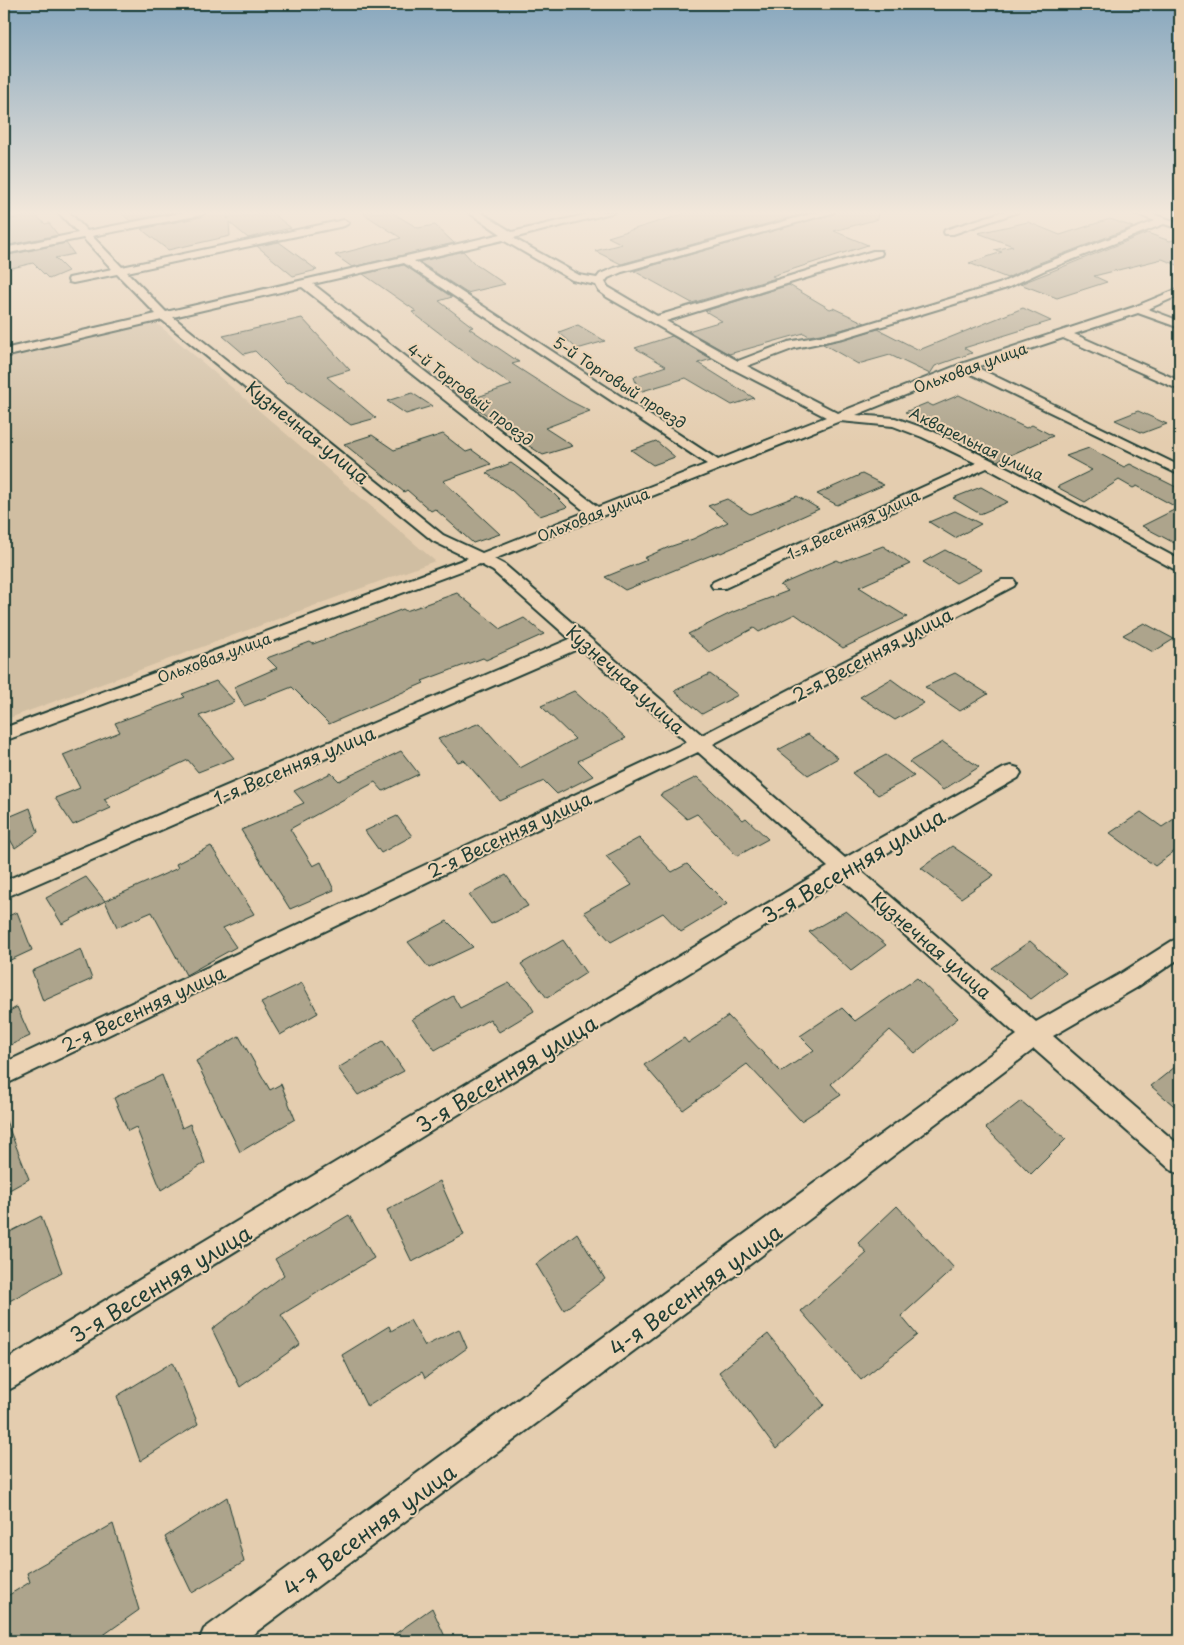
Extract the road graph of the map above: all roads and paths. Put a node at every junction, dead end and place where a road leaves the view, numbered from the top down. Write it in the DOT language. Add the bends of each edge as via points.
graph roads {
  1 [pos="137,289"];
  2 [pos="279,289"];
  3 [pos="311,289"];
  4 [pos="450,289"];
  5 [pos="603,289"];
  6 [pos="760,289"];
  7 [pos="994,289"];
  8 [pos="1180,291"];
  9 [pos="1138,309"];
  10 [pos="163,315"];
  11 [pos="657,320"];
  12 [pos="1180,326"];
  13 [pos="1063,334"];
  14 [pos="4,352"];
  15 [pos="737,366"];
  16 [pos="964,367"];
  17 [pos="1180,386"];
  18 [pos="836,418"];
  19 [pos="987,463"];
  20 [pos="717,465"];
  21 [pos="1180,471"];
  22 [pos="595,512"];
  23 [pos="483,558"];
  24 [pos="1180,566"];
  25 [pos="1008,583"];
  26 [pos="719,585"];
  27 [pos="583,640"];
  28 [pos="4,734"];
  29 [pos="699,744"];
  30 [pos="1011,773"];
  31 [pos="844,868"];
  32 [pos="4,890"];
  33 [pos="1180,947"];
  34 [pos="1035,1035"];
  35 [pos="4,1074"];
  36 [pos="1180,1162"];
  37 [pos="4,1377"];
  38 [pos="216,1641"];
  1 -- 10 [label="street, Кузнечная улица"];
  2 -- 10 [label="street"];
  3 -- 22 [label="street, 4-й Торговый проезд"];
  4 -- 20 [label="street, 5-й Торговый проезд"];
  5 -- 11 [label="street, Акварельная улица"];
  6 -- 11 [label="street"];
  7 -- 15 [label="street" via="839,336 792,345"];
  8 -- 9 [label="street, Ольховая улица"];
  9 -- 12 [label="street"];
  9 -- 13 [label="street, Ольховая улица"];
  10 -- 14 [label="street"];
  10 -- 23 [label="street, Кузнечная улица" via="438,538"];
  11 -- 15 [label="street, Акварельная улица"];
  13 -- 16 [label="street, Ольховая улица"];
  13 -- 17 [label="street"];
  15 -- 18 [label="street, Акварельная улица"];
  16 -- 18 [label="street, Ольховая улица"];
  16 -- 21 [label="street"];
  18 -- 19 [label="street, Акварельная улица" via="895,422"];
  18 -- 20 [label="street, Ольховая улица"];
  19 -- 24 [label="street, Акварельная улица"];
  19 -- 26 [label="street, 1-я Весенняя улица"];
  20 -- 22 [label="street, Ольховая улица"];
  22 -- 23 [label="street, Ольховая улица"];
  23 -- 27 [label="street, Кузнечная улица"];
  23 -- 28 [label="street, Ольховая улица"];
  25 -- 29 [label="street, 2-я Весенняя улица"];
  27 -- 29 [label="street, Кузнечная улица"];
  27 -- 32 [label="street, 1-я Весенняя улица"];
  29 -- 31 [label="street, Кузнечная улица"];
  29 -- 35 [label="street, 2-я Весенняя улица"];
  30 -- 31 [label="street, 3-я Весенняя улица"];
  31 -- 34 [label="street, Кузнечная улица"];
  31 -- 37 [label="street, 3-я Весенняя улица"];
  33 -- 34 [label="street, 4-я Весенняя улица"];
  34 -- 36 [label="street, Кузнечная улица"];
  34 -- 38 [label="street, 4-я Весенняя улица"];
}
